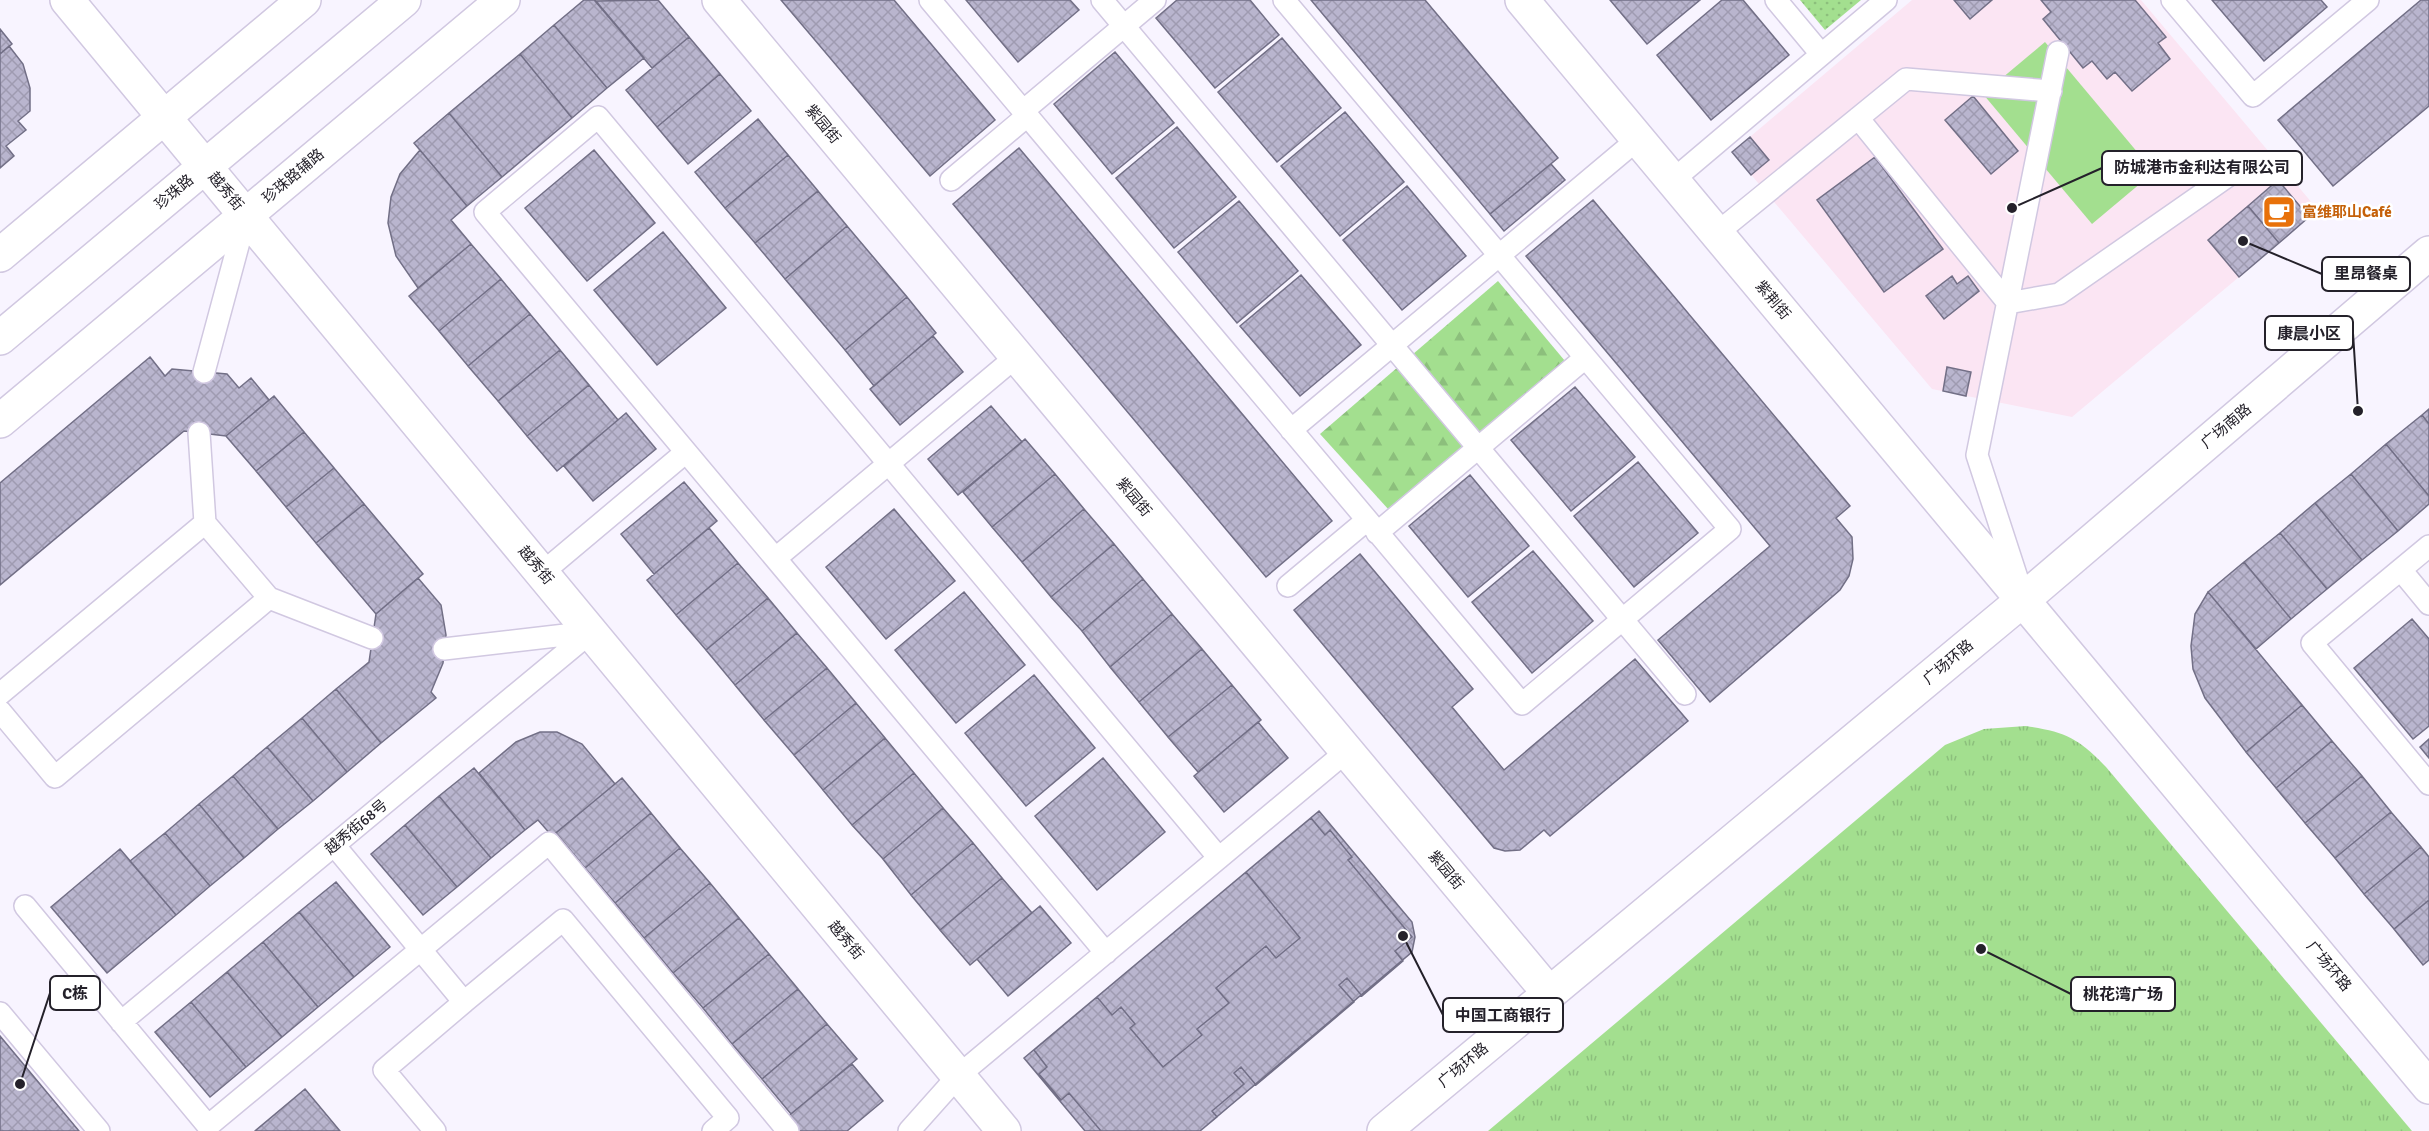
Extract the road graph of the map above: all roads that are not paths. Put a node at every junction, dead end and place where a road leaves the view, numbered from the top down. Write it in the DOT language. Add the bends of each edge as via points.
graph roads {
  1 [pos="67,0"];
  2 [pos="304,0"];
  3 [pos="404,0"];
  4 [pos="503,0"];
  5 [pos="719,0"];
  6 [pos="930,0"];
  7 [pos="1102,0"];
  8 [pos="1155,0"];
  9 [pos="1284,0"];
  10 [pos="1522,0"];
  11 [pos="1776,0"];
  12 [pos="1886,0"];
  13 [pos="2172,0"];
  14 [pos="2365,1"];
  15 [pos="1124,26"];
  16 [pos="2058,52"];
  17 [pos="1821,54"];
  18 [pos="2051,91"];
  19 [pos="1025,114"];
  20 [pos="165,117"];
  21 [pos="1858,118"];
  22 [pos="1638,139"];
  23 [pos="205,166"];
  24 [pos="2231,174"];
  25 [pos="951,180"];
  26 [pos="1673,180"];
  27 [pos="246,215"];
  28 [pos="1717,233"];
  29 [pos="2429,253"];
  30 [pos="0,255"];
  31 [pos="1499,255"];
  32 [pos="2008,303"];
  33 [pos="0,338"];
  34 [pos="1392,345"];
  35 [pos="1017,356"];
  36 [pos="1586,358"];
  37 [pos="204,372"];
  38 [pos="0,421"];
  39 [pos="1291,430"];
  40 [pos="199,433"];
  41 [pos="1478,448"];
  42 [pos="686,452"];
  43 [pos="889,463"];
  44 [pos="205,523"];
  45 [pos="1372,526"];
  46 [pos="2429,546"];
  47 [pos="776,558"];
  48 [pos="2401,570"];
  49 [pos="542,573"];
  50 [pos="1288,586"];
  51 [pos="269,598"];
  52 [pos="2024,599"];
  53 [pos="2429,604"];
  54 [pos="1623,620"];
  55 [pos="591,632"];
  56 [pos="372,638"];
  57 [pos="444,649"];
  58 [pos="0,694"];
  59 [pos="1685,694"];
  60 [pos="0,711"];
  61 [pos="1347,751"];
  62 [pos="2429,784"];
  63 [pos="334,845"];
  64 [pos="1219,858"];
  65 [pos="25,906"];
  66 [pos="420,950"];
  67 [pos="1106,953"];
  68 [pos="1550,993"];
  69 [pos="464,1002"];
  70 [pos="0,1013"];
  71 [pos="121,1022"];
  72 [pos="958,1076"];
  73 [pos="2429,1087"];
  74 [pos="99,1131"];
  75 [pos="435,1131"];
  76 [pos="713,1131"];
  77 [pos="788,1131"];
  78 [pos="909,1131"];
  79 [pos="1004,1131"];
  80 [pos="1384,1131"];
  1 -- 20 [label="street, 越秀街"];
  2 -- 20 [label="street"];
  3 -- 23 [label="street, 珍珠路"];
  4 -- 27 [label="street, 珍珠路辅路"];
  5 -- 35 [label="street, 紫园街"];
  6 -- 19 [label="lane"];
  7 -- 15 [label="lane"];
  8 -- 15 [label="lane"];
  9 -- 31 [label="lane"];
  10 -- 22 [label="street, 紫荆街"];
  11 -- 17 [label="lane"];
  12 -- 17 [label="lane"];
  13 -- 14 [label="lane" via="2253,96"];
  15 -- 19 [label="lane"];
  15 -- 34 [label="lane"];
  16 -- 18 [label="lane"];
  17 -- 26 [label="lane"];
  18 -- 21 [label="lane" via="1906,79"];
  18 -- 32 [label="lane"];
  19 -- 25 [label="lane"];
  19 -- 39 [label="lane"];
  20 -- 23 [label="street, 越秀街"];
  20 -- 30 [label="street"];
  21 -- 28 [label="lane"];
  21 -- 32 [label="lane"];
  22 -- 26 [label="street, 紫荆街"];
  22 -- 31 [label="lane"];
  23 -- 27 [label="street, 越秀街"];
  23 -- 33 [label="street, 珍珠路"];
  24 -- 32 [label="lane" via="2059,294"];
  26 -- 28 [label="street, 紫荆街"];
  27 -- 37 [label="lane"];
  27 -- 38 [label="street, 珍珠路辅路"];
  27 -- 49 [label="street, 越秀街"];
  28 -- 52 [label="street, 紫荆街"];
  29 -- 52 [label="street, 广场南路"];
  31 -- 34 [label="lane"];
  31 -- 36 [label="lane"];
  32 -- 52 [label="lane" via="1977,455"];
  34 -- 39 [label="lane"];
  34 -- 41 [label="lane"];
  35 -- 43 [label="lane"];
  35 -- 61 [label="street, 紫园街"];
  36 -- 41 [label="lane"];
  36 -- 54 [label="lane" via="1730,530"];
  39 -- 45 [label="lane"];
  40 -- 44 [label="lane"];
  41 -- 45 [label="lane"];
  41 -- 54 [label="lane"];
  42 -- 43 [label="lane" via="485,212 598,117"];
  42 -- 47 [label="lane"];
  42 -- 49 [label="lane"];
  43 -- 47 [label="lane"];
  43 -- 64 [label="lane"];
  44 -- 51 [label="lane"];
  44 -- 58 [label="lane"];
  45 -- 50 [label="lane"];
  45 -- 54 [label="lane" via="1522,704"];
  46 -- 48 [label="lane"];
  47 -- 67 [label="lane"];
  48 -- 53 [label="lane"];
  48 -- 62 [label="lane" via="2312,643"];
  49 -- 55 [label="street, 越秀街"];
  51 -- 56 [label="lane"];
  51 -- 60 [label="lane" via="55,777"];
  52 -- 68 [label="street, 广场环路"];
  52 -- 73 [label="street, 广场环路"];
  54 -- 59 [label="lane"];
  55 -- 57 [label="lane"];
  55 -- 63 [label="lane, 越秀街68号"];
  55 -- 72 [label="street, 越秀街"];
  61 -- 64 [label="lane"];
  61 -- 68 [label="street, 紫园街"];
  63 -- 66 [label="lane"];
  63 -- 71 [label="lane, 越秀街68号"];
  64 -- 67 [label="lane"];
  65 -- 71 [label="lane"];
  66 -- 69 [label="lane"];
  66 -- 71 [label="lane" via="208,1126"];
  66 -- 77 [label="lane" via="549,843"];
  67 -- 72 [label="lane"];
  68 -- 80 [label="street, 广场环路"];
  69 -- 75 [label="lane" via="384,1070"];
  69 -- 76 [label="lane" via="563,920 728,1118"];
  70 -- 74 [label="lane"];
  72 -- 78 [label="lane"];
  72 -- 79 [label="street, 越秀街"];
}
